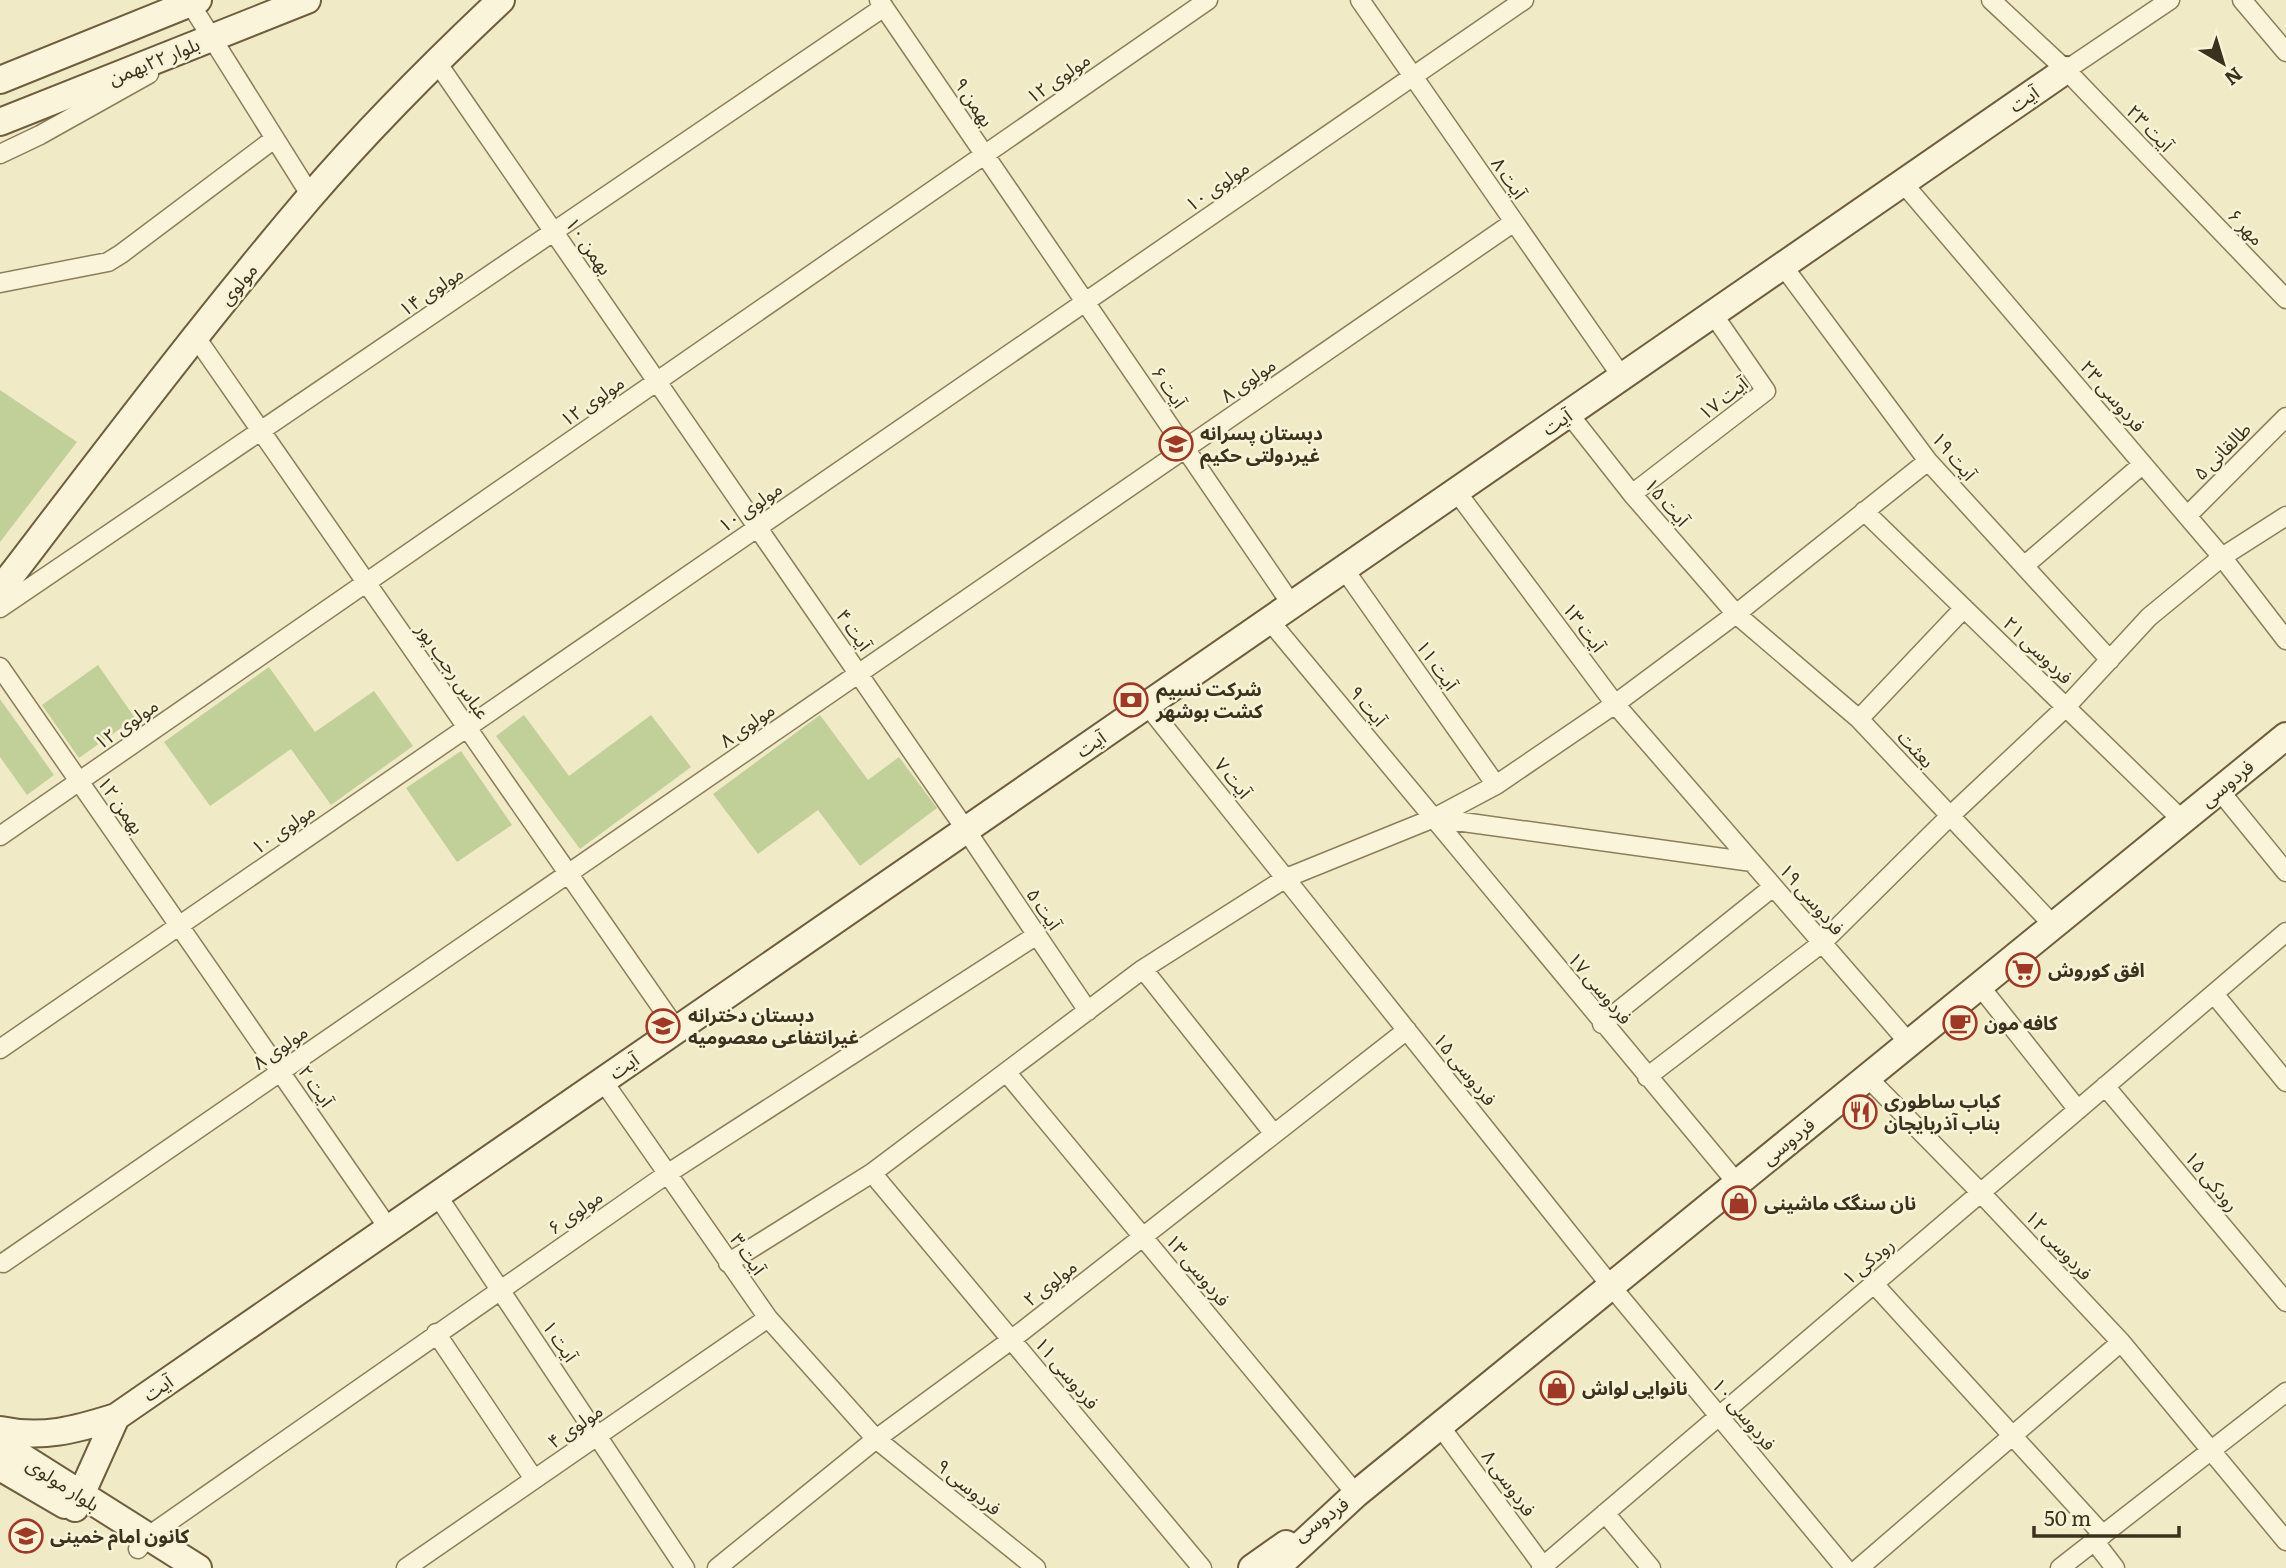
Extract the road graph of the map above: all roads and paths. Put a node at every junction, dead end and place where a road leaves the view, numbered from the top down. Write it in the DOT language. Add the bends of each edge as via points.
graph roads {
  1 [pos="307,0"];
  2 [pos="502,0"];
  3 [pos="1208,0"];
  4 [pos="1524,0"];
  5 [pos="1991,0"];
  6 [pos="2170,0"];
  7 [pos="2242,0"];
  8 [pos="192,1"];
  9 [pos="1361,1"];
  10 [pos="882,3"];
  11 [pos="213,38"];
  12 [pos="2286,52"];
  13 [pos="436,61"];
  14 [pos="2066,70"];
  15 [pos="1413,76"];
  16 [pos="0,80"];
  17 [pos="0,122"];
  18 [pos="274,139"];
  19 [pos="0,155"];
  20 [pos="985,155"];
  21 [pos="1903,183"];
  22 [pos="311,196"];
  23 [pos="2204,215"];
  24 [pos="1514,222"];
  25 [pos="1035,228"];
  26 [pos="554,232"];
  27 [pos="1783,266"];
  28 [pos="0,283"];
  29 [pos="2286,299"];
  30 [pos="1085,302"];
  31 [pos="1713,314"];
  32 [pos="194,336"];
  33 [pos="1622,377"];
  34 [pos="657,381"];
  35 [pos="1569,414"];
  36 [pos="2286,417"];
  37 [pos="261,432"];
  38 [pos="1185,449"];
  39 [pos="707,454"];
  40 [pos="1928,461"];
  41 [pos="2144,464"];
  42 [pos="1456,491"];
  43 [pos="1632,494"];
  44 [pos="1864,511"];
  45 [pos="2188,515"];
  46 [pos="2286,516"];
  47 [pos="758,527"];
  48 [pos="2222,557"];
  49 [pos="2024,566"];
  50 [pos="1344,569"];
  51 [pos="366,583"];
  52 [pos="0,590"];
  53 [pos="1292,605"];
  54 [pos="0,608"];
  55 [pos="1964,608"];
  56 [pos="1736,614"];
  57 [pos="1269,621"];
  58 [pos="2286,640"];
  59 [pos="2110,660"];
  60 [pos="0,667"];
  61 [pos="859,674"];
  62 [pos="1615,704"];
  63 [pos="1147,705"];
  64 [pos="2066,707"];
  65 [pos="1859,719"];
  66 [pos="467,728"];
  67 [pos="2286,736"];
  68 [pos="79,781"];
  69 [pos="1683,783"];
  70 [pos="1496,785"];
  71 [pos="2219,790"];
  72 [pos="1950,816"];
  73 [pos="1434,818"];
  74 [pos="2182,820"];
  75 [pos="966,830"];
  76 [pos="0,836"];
  77 [pos="1752,862"];
  78 [pos="2286,872"];
  79 [pos="568,874"];
  80 [pos="1286,878"];
  81 [pos="1773,887"];
  82 [pos="2053,925"];
  83 [pos="179,926"];
  84 [pos="2286,932"];
  85 [pos="1037,935"];
  86 [pos="1822,943"];
  87 [pos="208,967"];
  88 [pos="1143,969"];
  89 [pos="1979,985"];
  90 [pos="2214,994"];
  91 [pos="1088,1011"];
  92 [pos="1602,1024"];
  93 [pos="677,1030"];
  94 [pos="1407,1030"];
  95 [pos="1909,1043"];
  96 [pos="0,1049"];
  97 [pos="280,1072"];
  98 [pos="1007,1073"];
  99 [pos="1647,1077"];
  100 [pos="1867,1077"];
  101 [pos="603,1081"];
  102 [pos="2286,1082"];
  103 [pos="2105,1086"];
  104 [pos="2078,1110"];
  105 [pos="1274,1134"];
  106 [pos="872,1173"];
  107 [pos="667,1174"];
  108 [pos="1737,1183"];
  109 [pos="1981,1193"];
  110 [pos="438,1195"];
  111 [pos="389,1229"];
  112 [pos="1143,1237"];
  113 [pos="4,1263"];
  114 [pos="728,1263"];
  115 [pos="1874,1284"];
  116 [pos="1611,1286"];
  117 [pos="500,1289"];
  118 [pos="2286,1302"];
  119 [pos="768,1318"];
  120 [pos="436,1333"];
  121 [pos="1012,1340"];
  122 [pos="2121,1342"];
  123 [pos="2286,1392"];
  124 [pos="1719,1416"];
  125 [pos="116,1417"];
  126 [pos="1440,1426"];
  127 [pos="0,1430"];
  128 [pos="597,1436"];
  129 [pos="2013,1436"];
  130 [pos="876,1439"];
  131 [pos="0,1443"];
  132 [pos="2211,1450"];
  133 [pos="0,1467"];
  134 [pos="534,1479"];
  135 [pos="1356,1494"];
  136 [pos="78,1503"];
  137 [pos="1605,1513"];
  138 [pos="2099,1538"];
  139 [pos="2286,1541"];
  140 [pos="142,1543"];
  141 [pos="1542,1567"];
  142 [pos="169,1568"];
  143 [pos="198,1568"];
  144 [pos="406,1568"];
  145 [pos="685,1568"];
  146 [pos="717,1568"];
  147 [pos="1035,1568"];
  148 [pos="1202,1568"];
  149 [pos="1252,1568"];
  150 [pos="1276,1568"];
  151 [pos="1651,1568"];
  152 [pos="1845,1568"];
  153 [pos="1859,1568"];
  154 [pos="2060,1568"];
  155 [pos="2115,1568"];
  1 -- 11 [label="street, بلوار ۲۲بهمن"];
  2 -- 13 [label="street, مولوی"];
  3 -- 20 [label="street, مولوی ۱۲"];
  4 -- 15 [label="street, مولوی ۱۰"];
  5 -- 14 [label="street, آیت ۲۳"];
  6 -- 14 [label="street, آیت"];
  7 -- 12 [label="street"];
  8 -- 11 [label="street"];
  8 -- 16 [label="street, بلوار ۲۲بهمن"];
  9 -- 15 [label="street, آیت ۸"];
  10 -- 20 [label="street, بهمن ۹"];
  10 -- 26 [label="street, مولوی ۱۴"];
  11 -- 17 [label="street, بلوار ۲۲بهمن"];
  11 -- 18 [label="street"];
  11 -- 19 [label="street"];
  13 -- 22 [label="street, مولوی"];
  13 -- 26 [label="street, بهمن ۱۰"];
  14 -- 21 [label="street, آیت"];
  14 -- 23 [label="street, آیت ۲۳"];
  15 -- 24 [label="street, آیت ۸"];
  15 -- 30 [label="street, مولوی ۱۰"];
  18 -- 22 [label="street"];
  18 -- 28 [label="street" via="108,262"];
  20 -- 25 [label="street, بهمن ۹"];
  20 -- 34 [label="street, مولوی ۱۲"];
  21 -- 27 [label="street, آیت"];
  21 -- 41 [label="street, فردوسی ۲۳"];
  22 -- 32 [label="street, مولوی"];
  23 -- 29 [label="street, مهر ۶"];
  24 -- 33 [label="street, آیت ۸"];
  24 -- 38 [label="street, مولوی ۸"];
  25 -- 30 [label="street, آیت ۶"];
  26 -- 34 [label="street, بهمن ۱۰"];
  26 -- 37 [label="street, مولوی ۱۴"];
  27 -- 31 [label="street, آیت"];
  27 -- 40 [label="street, آیت ۱۹"];
  30 -- 38 [label="street, آیت ۶"];
  30 -- 47 [label="street, مولوی ۱۰"];
  31 -- 33 [label="street, آیت"];
  31 -- 43 [label="street, آیت ۱۷" via="1766,391"];
  32 -- 37 [label="street, عباس رجب پور"];
  32 -- 52 [label="street, مولوی"];
  33 -- 35 [label="street, آیت"];
  34 -- 39 [label="street, بهمن ۱۰"];
  34 -- 51 [label="street, مولوی ۱۲"];
  35 -- 42 [label="street, آیت"];
  35 -- 43 [label="street, آیت ۱۵"];
  36 -- 45 [label="street, طالقانی ۵"];
  37 -- 51 [label="street, عباس رجب پور"];
  37 -- 54 [label="street, مولوی ۱۴"];
  38 -- 53 [label="street, آیت ۶"];
  38 -- 61 [label="street, مولوی ۸"];
  39 -- 47 [label="street, آیت ۴"];
  40 -- 44 [label="street"];
  40 -- 49 [label="street, آیت ۱۹"];
  41 -- 45 [label="street, فردوسی ۲۳"];
  41 -- 49 [label="street"];
  42 -- 50 [label="street, آیت"];
  42 -- 62 [label="street, آیت ۱۳"];
  43 -- 56 [label="street, آیت ۱۵"];
  44 -- 55 [label="street, فردوسی ۲۱"];
  44 -- 56 [label="street"];
  45 -- 48 [label="street, فردوسی ۲۳"];
  46 -- 48 [label="street"];
  47 -- 61 [label="street, آیت ۴"];
  47 -- 66 [label="street, مولوی ۱۰"];
  48 -- 58 [label="street, فردوسی ۲۳"];
  48 -- 59 [label="street" via="2149,617"];
  49 -- 59 [label="street, آیت ۱۹"];
  50 -- 53 [label="street, آیت"];
  50 -- 70 [label="street, آیت ۱۱"];
  51 -- 66 [label="street, عباس رجب پور"];
  51 -- 68 [label="street, مولوی ۱۲"];
  53 -- 57 [label="street, آیت"];
  55 -- 64 [label="street, فردوسی ۲۱"];
  55 -- 65 [label="street"];
  56 -- 62 [label="street"];
  56 -- 65 [label="street, بعثت"];
  57 -- 63 [label="street, آیت"];
  57 -- 73 [label="street, آیت ۹"];
  59 -- 64 [label="street"];
  60 -- 68 [label="street, بهمن ۱۲"];
  61 -- 75 [label="street, آیت ۴"];
  61 -- 79 [label="street, مولوی ۸"];
  62 -- 69 [label="street, آیت ۱۳"];
  62 -- 70 [label="street"];
  63 -- 75 [label="street, آیت"];
  63 -- 80 [label="street, آیت ۷"];
  64 -- 72 [label="street"];
  64 -- 74 [label="street, فردوسی ۲۱"];
  65 -- 72 [label="street, بعثت"];
  66 -- 79 [label="street, عباس رجب پور"];
  66 -- 83 [label="street, مولوی ۱۰"];
  67 -- 71 [label="street, فردوسی"];
  68 -- 76 [label="street, مولوی ۱۲"];
  68 -- 83 [label="street, بهمن ۱۲"];
  69 -- 77 [label="street, فردوسی ۱۹"];
  70 -- 73 [label="street"];
  71 -- 74 [label="street, فردوسی"];
  71 -- 78 [label="street"];
  72 -- 82 [label="street, بعثت"];
  72 -- 86 [label="street"];
  73 -- 77 [label="street"];
  73 -- 80 [label="street"];
  73 -- 92 [label="street, فردوسی ۱۷"];
  74 -- 82 [label="street, فردوسی"];
  75 -- 85 [label="street, آیت ۵"];
  75 -- 93 [label="street, آیت"];
  77 -- 81 [label="street, فردوسی ۱۹"];
  79 -- 93 [label="street, عباس رجب پور"];
  79 -- 97 [label="street, مولوی ۸"];
  80 -- 88 [label="street"];
  80 -- 94 [label="street, فردوسی ۱۵"];
  81 -- 86 [label="street, فردوسی ۱۹"];
  81 -- 92 [label="street"];
  82 -- 89 [label="street, فردوسی"];
  83 -- 87 [label="street, بهمن ۱۲"];
  83 -- 96 [label="street, مولوی ۱۰"];
  84 -- 90 [label="street, رودکی ۱"];
  85 -- 91 [label="street, آیت ۵"];
  85 -- 107 [label="street, مولوی ۶"];
  86 -- 95 [label="street, فردوسی ۱۹"];
  86 -- 99 [label="street"];
  87 -- 97 [label="street, آیت ۲"];
  88 -- 91 [label="street"];
  88 -- 105 [label="street"];
  89 -- 95 [label="street, فردوسی"];
  89 -- 104 [label="street"];
  90 -- 102 [label="street"];
  90 -- 103 [label="street, رودکی ۱"];
  91 -- 98 [label="street"];
  92 -- 99 [label="street, فردوسی ۱۷"];
  93 -- 101 [label="street, آیت"];
  94 -- 105 [label="street, مولوی ۲"];
  94 -- 116 [label="street, فردوسی ۱۵"];
  95 -- 100 [label="street, فردوسی"];
  97 -- 111 [label="street, آیت ۲"];
  97 -- 113 [label="street, مولوی ۸"];
  98 -- 106 [label="street"];
  98 -- 112 [label="street, فردوسی ۱۳"];
  99 -- 108 [label="street, فردوسی ۱۷"];
  100 -- 108 [label="street, فردوسی"];
  100 -- 109 [label="street, فردوسی ۱۲"];
  101 -- 107 [label="street, آیت ۳"];
  101 -- 110 [label="street, آیت"];
  103 -- 104 [label="street, رودکی ۱"];
  103 -- 118 [label="street, رودکی ۱۵"];
  104 -- 109 [label="street, رودکی ۱"];
  105 -- 112 [label="street, مولوی ۲"];
  106 -- 114 [label="street"];
  106 -- 121 [label="street, فردوسی ۱۱"];
  107 -- 114 [label="street, آیت ۳"];
  107 -- 117 [label="street, مولوی ۶"];
  108 -- 116 [label="street, فردوسی"];
  109 -- 115 [label="street, رودکی ۱"];
  109 -- 122 [label="street, فردوسی ۱۲"];
  110 -- 111 [label="street, آیت"];
  110 -- 117 [label="street, آیت ۱"];
  111 -- 125 [label="street, آیت"];
  112 -- 121 [label="street, مولوی ۲"];
  112 -- 135 [label="street, فردوسی ۱۳"];
  114 -- 119 [label="street, آیت ۳"];
  115 -- 124 [label="street, رودکی ۱"];
  115 -- 129 [label="street"];
  116 -- 124 [label="street, فردوسی ۱۰"];
  116 -- 126 [label="street, فردوسی"];
  117 -- 120 [label="street, مولوی ۶"];
  117 -- 128 [label="street, آیت ۱"];
  119 -- 128 [label="street, مولوی ۴"];
  119 -- 130 [label="street, آیت ۳"];
  120 -- 134 [label="street"];
  120 -- 140 [label="street, مولوی ۶"];
  121 -- 130 [label="street, مولوی ۲"];
  121 -- 148 [label="street, فردوسی ۱۱"];
  122 -- 129 [label="street"];
  122 -- 132 [label="street, فردوسی ۱۲"];
  123 -- 132 [label="street"];
  124 -- 137 [label="street, رودکی ۱"];
  124 -- 152 [label="street, فردوسی ۱۰"];
  125 -- 127 [label="street" via="68,1432"];
  125 -- 136 [label="street"];
  126 -- 135 [label="street, فردوسی"];
  126 -- 141 [label="street, فردوسی ۸"];
  128 -- 134 [label="street, مولوی ۴"];
  128 -- 145 [label="street, آیت ۱"];
  129 -- 138 [label="street"];
  129 -- 153 [label="street"];
  130 -- 146 [label="street, مولوی ۲"];
  130 -- 147 [label="street, فردوسی ۹"];
  131 -- 136 [label="street, بلوار مولوی"];
  132 -- 138 [label="street"];
  132 -- 139 [label="street, فردوسی ۱۲"];
  133 -- 136 [label="street, بلوار مولوی"];
  134 -- 144 [label="street, مولوی ۴"];
  135 -- 149 [label="street, فردوسی"];
  135 -- 150 [label="street, فردوسی"];
  136 -- 140 [label="street, بلوار مولوی"];
  137 -- 141 [label="street, رودکی ۱"];
  137 -- 151 [label="street"];
  138 -- 154 [label="street"];
  138 -- 155 [label="street"];
  140 -- 142 [label="street, بلوار مولوی"];
  140 -- 143 [label="street, بلوار مولوی"];
}
